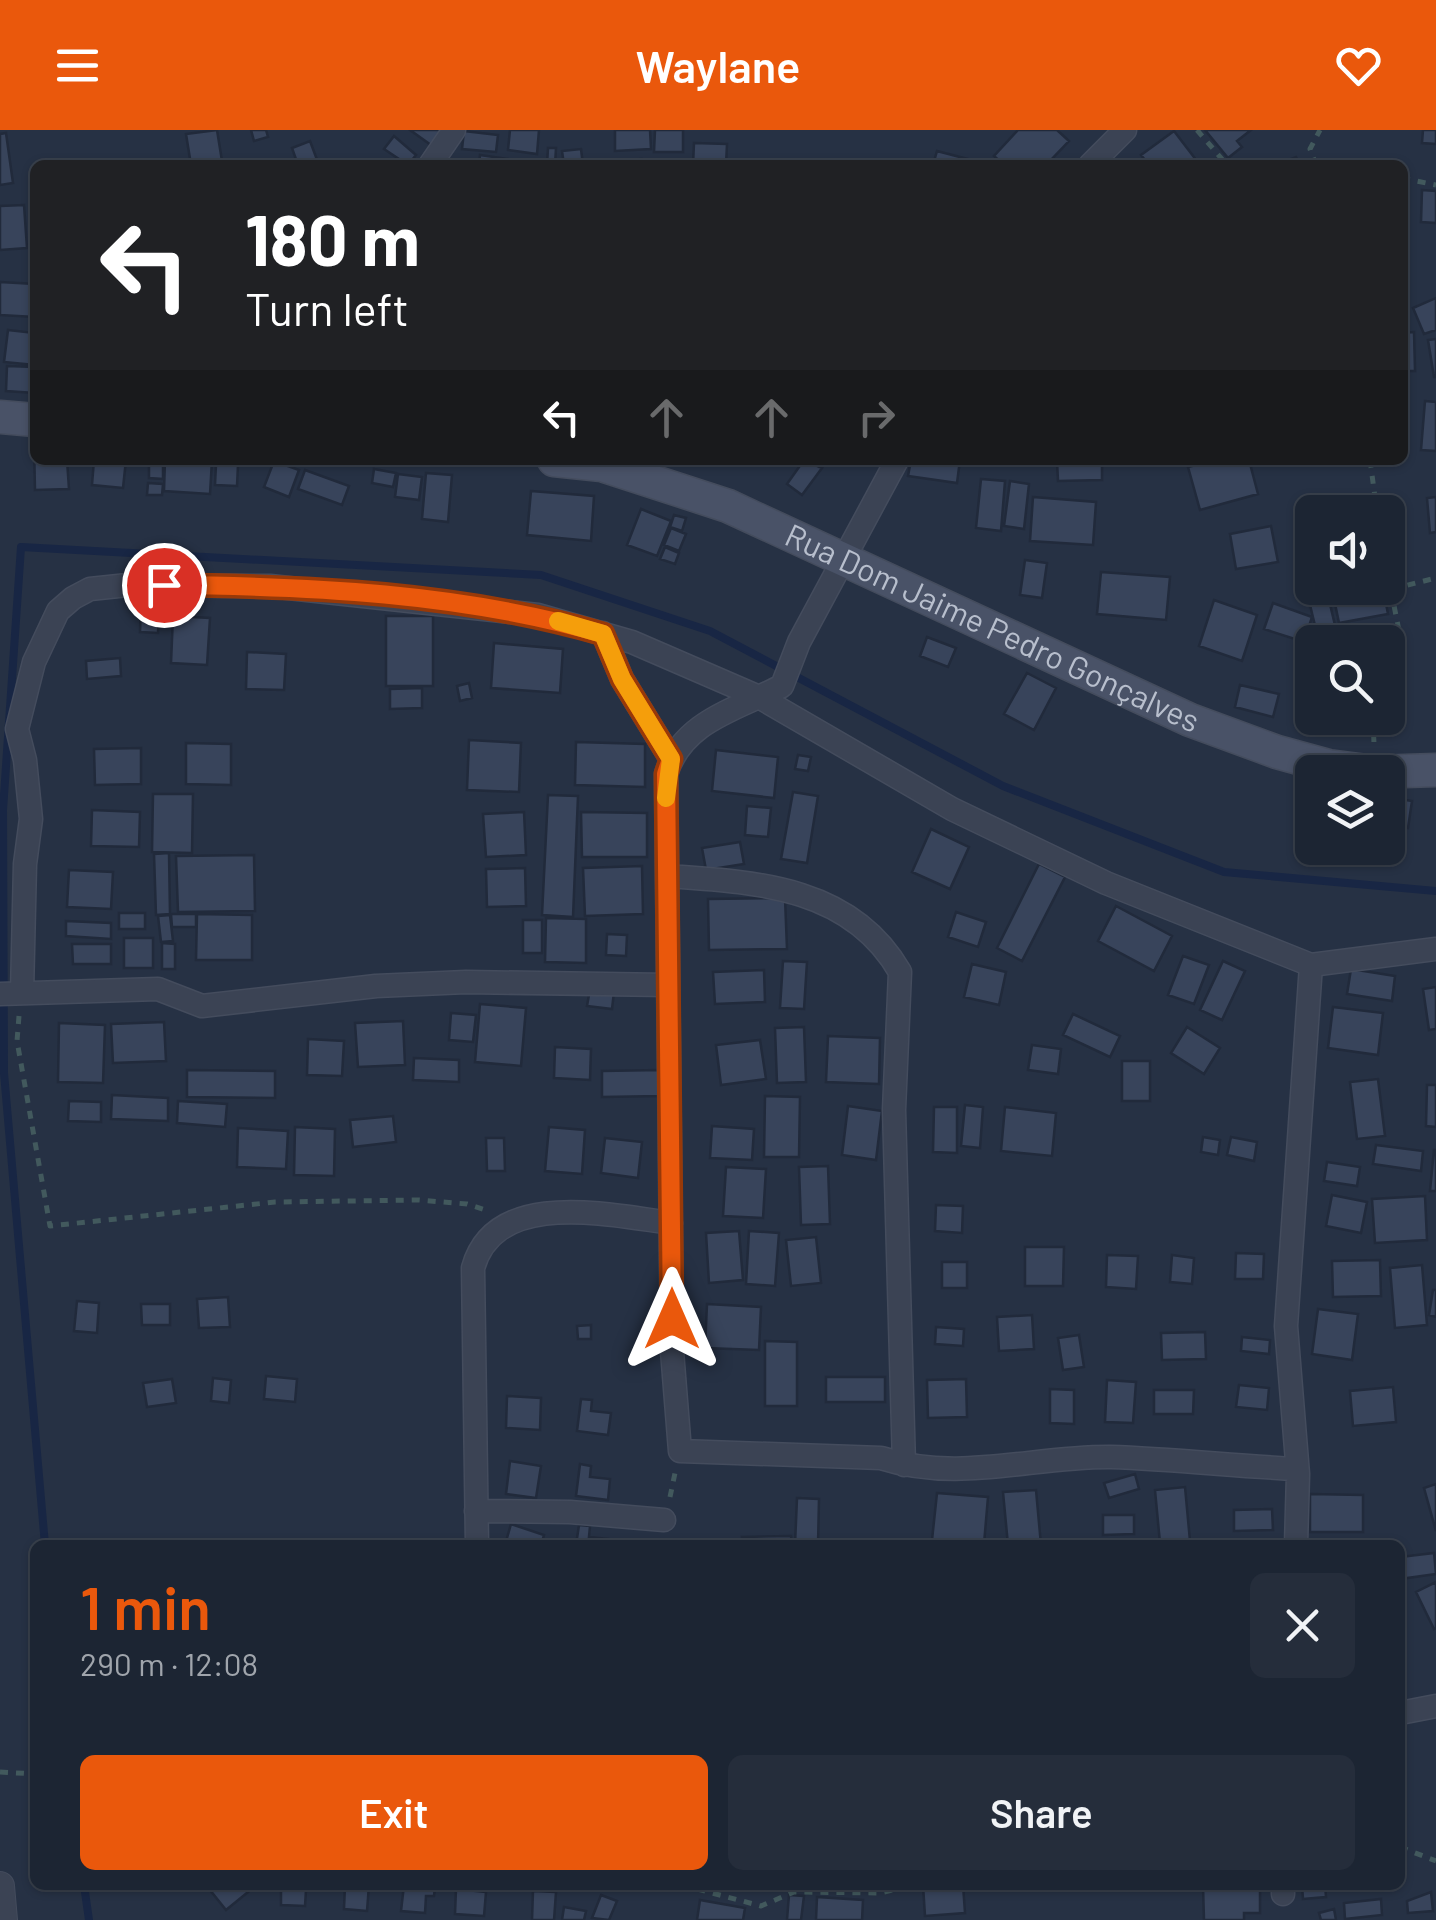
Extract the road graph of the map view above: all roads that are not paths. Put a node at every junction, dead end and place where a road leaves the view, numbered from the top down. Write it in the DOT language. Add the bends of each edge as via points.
graph roads {
  1 [pos="454,130"];
  2 [pos="1125,130"];
  3 [pos="433,160"];
  4 [pos="1095,160"];
  5 [pos="0,418"];
  6 [pos="30,420"];
  7 [pos="602,465"];
  8 [pos="894,465"];
  9 [pos="845,561"];
  10 [pos="603,634"];
  11 [pos="759,697"];
  12 [pos="671,759"];
  13 [pos="1436,770"];
  14 [pos="667,876"];
  15 [pos="1436,949"];
  16 [pos="1311,965"];
  17 [pos="668,985"];
  18 [pos="11,993"];
  19 [pos="671,1224"];
  20 [pos="904,1465"];
  21 [pos="1297,1469"];
  22 [pos="476,1511"];
  23 [pos="664,1520"];
  24 [pos="478,1540"];
  25 [pos="1296,1540"];
  26 [pos="1436,1706"];
  27 [pos="1405,1712"];
  28 [pos="0,1886"];
  29 [pos="3,1920"];
  1 -- 3 [label="street"];
  2 -- 4 [label="street"];
  5 -- 6 [label="main road"];
  7 -- 9 [label="main road, Rua Dom Jaime Pedro Gonçalves" via="728,506"];
  8 -- 9 [label="street"];
  9 -- 11 [label="street" via="782,686"];
  9 -- 13 [label="main road, Rua Dom Jaime Pedro Gonçalves" via="1190,720 1277,752 1374,772"];
  10 -- 11 [label="street"];
  10 -- 12 [label="street"];
  10 -- 18 [label="street" via="538,615 270,586 128,584 73,598 44,636 17,730 31,819"];
  11 -- 12 [label="street" via="692,730"];
  11 -- 16 [label="street" via="952,809 1106,883"];
  12 -- 14 [label="street"];
  14 -- 17 [label="street"];
  14 -- 20 [label="street" via="766,882 819,898 890,954 900,972 894,1110"];
  15 -- 16 [label="street"];
  16 -- 21 [label="street" via="1286,1326"];
  17 -- 18 [label="street" via="466,982 214,1006 158,988"];
  17 -- 19 [label="street"];
  19 -- 20 [label="street" via="680,1451 881,1458"];
  19 -- 22 [label="street" via="567,1213 508,1223 479,1247"];
  20 -- 21 [label="street" via="975,1471 1110,1457"];
  21 -- 25 [label="street"];
  22 -- 23 [label="street"];
  22 -- 24 [label="street"];
  26 -- 27 [label="street"];
  28 -- 29 [label="street"];
}
